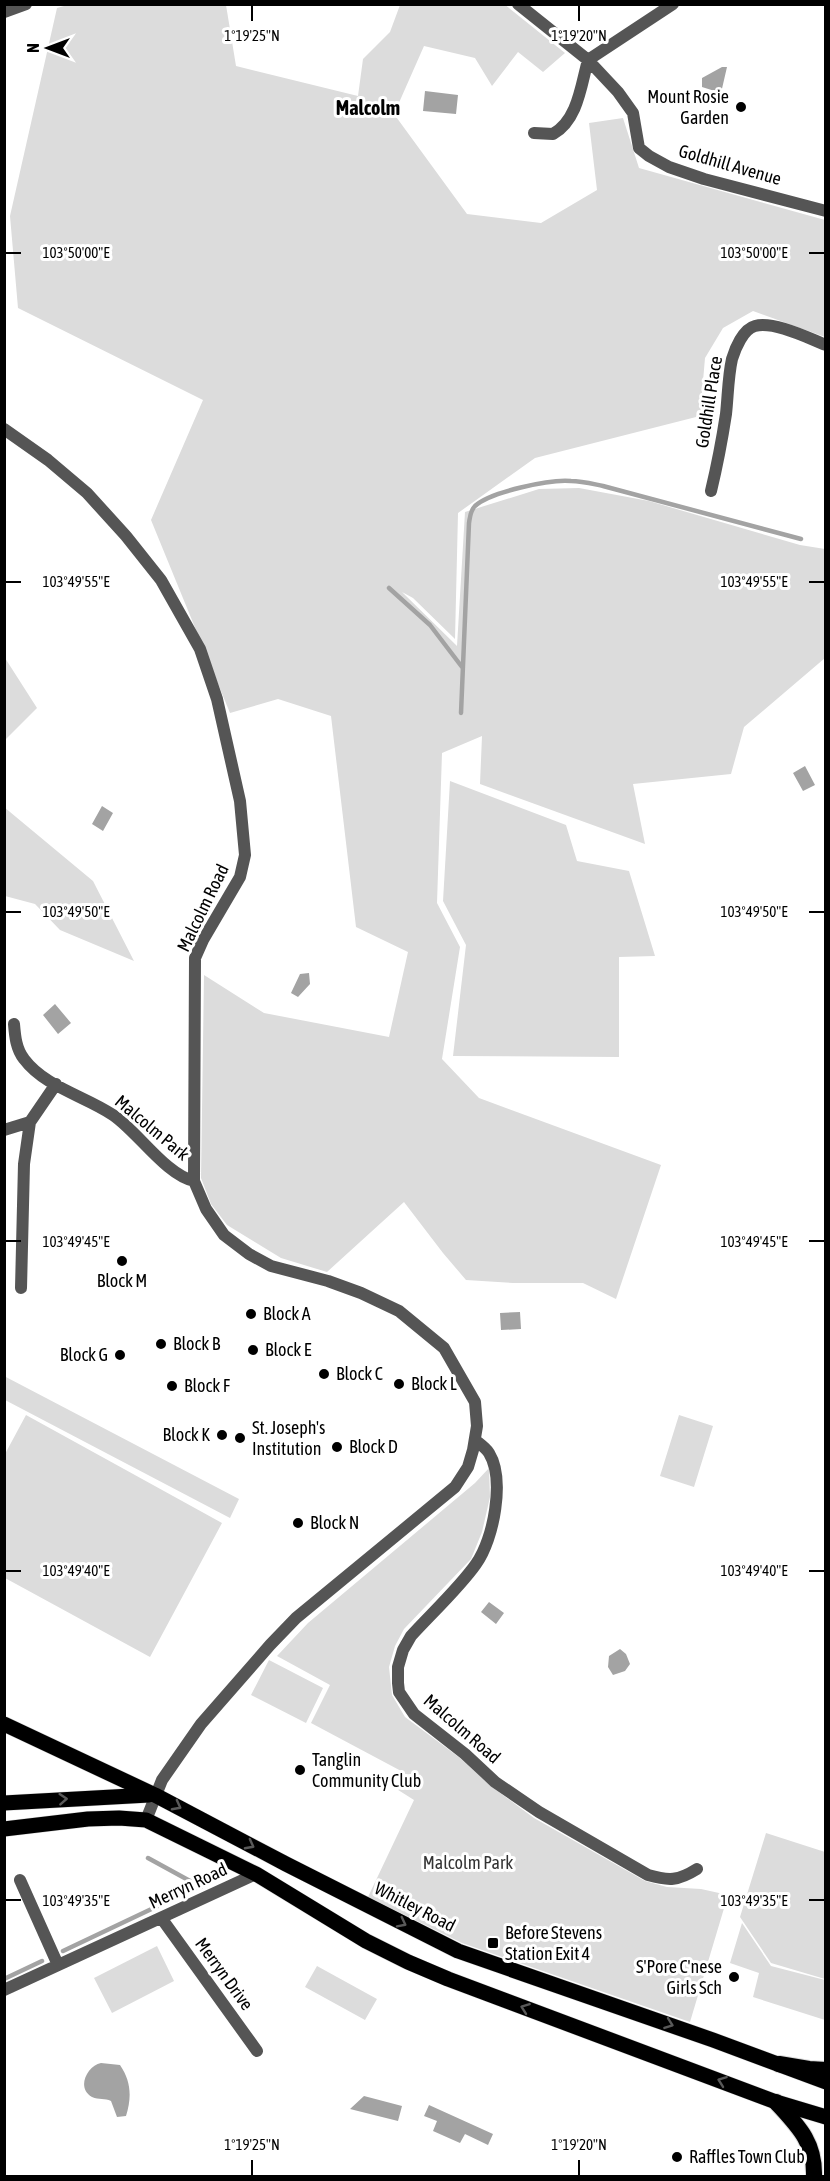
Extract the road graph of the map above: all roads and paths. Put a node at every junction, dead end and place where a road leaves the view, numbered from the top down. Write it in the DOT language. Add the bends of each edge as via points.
graph roads {
  1 [pos="26,4"];
  2 [pos="518,4"];
  3 [pos="673,4"];
  4 [pos="4,12"];
  5 [pos="588,60"];
  6 [pos="534,133"];
  7 [pos="825,211"];
  8 [pos="825,345"];
  9 [pos="4,429"];
  10 [pos="711,491"];
  11 [pos="14,1024"];
  12 [pos="56,1084"];
  13 [pos="30,1122"];
  14 [pos="4,1130"];
  15 [pos="194,1181"];
  16 [pos="21,1288"];
  17 [pos="475,1440"];
  18 [pos="4,1724"];
  19 [pos="155,1794"];
  20 [pos="4,1803"];
  21 [pos="146,1820"];
  22 [pos="4,1829"];
  23 [pos="698,1869"];
  24 [pos="256,1875"];
  25 [pos="20,1880"];
  26 [pos="162,1919"];
  27 [pos="58,1965"];
  28 [pos="4,1990"];
  29 [pos="257,2051"];
  30 [pos="779,2064"];
  31 [pos="825,2070"];
  32 [pos="825,2082"];
  33 [pos="776,2102"];
  34 [pos="825,2117"];
  35 [pos="814,2176"];
  1 -- 4 [label="street"];
  2 -- 5 [label="street"];
  3 -- 5 [label="street"];
  5 -- 6 [label="street" via="568,122 553,134"];
  5 -- 7 [label="street, Goldhill Avenue" via="633,113 639,148 649,156 704,179"];
  8 -- 10 [label="street, Goldhill Place" via="767,326 757,326 744,335 732,361 722,442"];
  9 -- 15 [label="street, Malcolm Road" via="87,493 147,562 200,649 218,699 240,801 244,855 240,877 195,958"];
  11 -- 12 [label="street, Malcolm Park" via="16,1044 23,1058"];
  12 -- 13 [label="street"];
  12 -- 15 [label="street, Malcolm Park" via="113,1115 168,1167"];
  13 -- 14 [label="street"];
  13 -- 16 [label="street" via="24,1164"];
  15 -- 17 [label="street, Malcolm Road" via="206,1209 224,1234 249,1254 271,1266 362,1293 399,1311 444,1348 475,1402"];
  17 -- 19 [label="street, Malcolm Road" via="468,1467 455,1486 296,1618 201,1724"];
  17 -- 23 [label="street, Malcolm Road" via="488,1451 494,1466 496,1498 490,1534 477,1563 411,1636 399,1667 399,1692 414,1714 495,1782 538,1812 648,1875 668,1880"];
  18 -- 19 [label="main road, Whitley Road"];
  20 -- 19 [label="main road, one-way"];
  19 -- 21 [label="street, Malcolm Road"];
  19 -- 30 [label="main road, Whitley Road, one-way" via="458,1951"];
  21 -- 22 [label="main road" via="88,1819"];
  21 -- 24 [label="main road"];
  24 -- 26 [label="street, Merryn Road"];
  33 -- 24 [label="main road, one-way" via="448,1979 366,1941"];
  25 -- 27 [label="street"];
  26 -- 27 [label="street, Merryn Road"];
  26 -- 29 [label="street, Merryn Drive"];
  27 -- 28 [label="street, Merryn Road"];
  30 -- 31 [label="highway"];
  30 -- 32 [label="main road, Whitley Road"];
  33 -- 34 [label="main road"];
  33 -- 35 [label="highway" via="801,2130 812,2151"];
}
